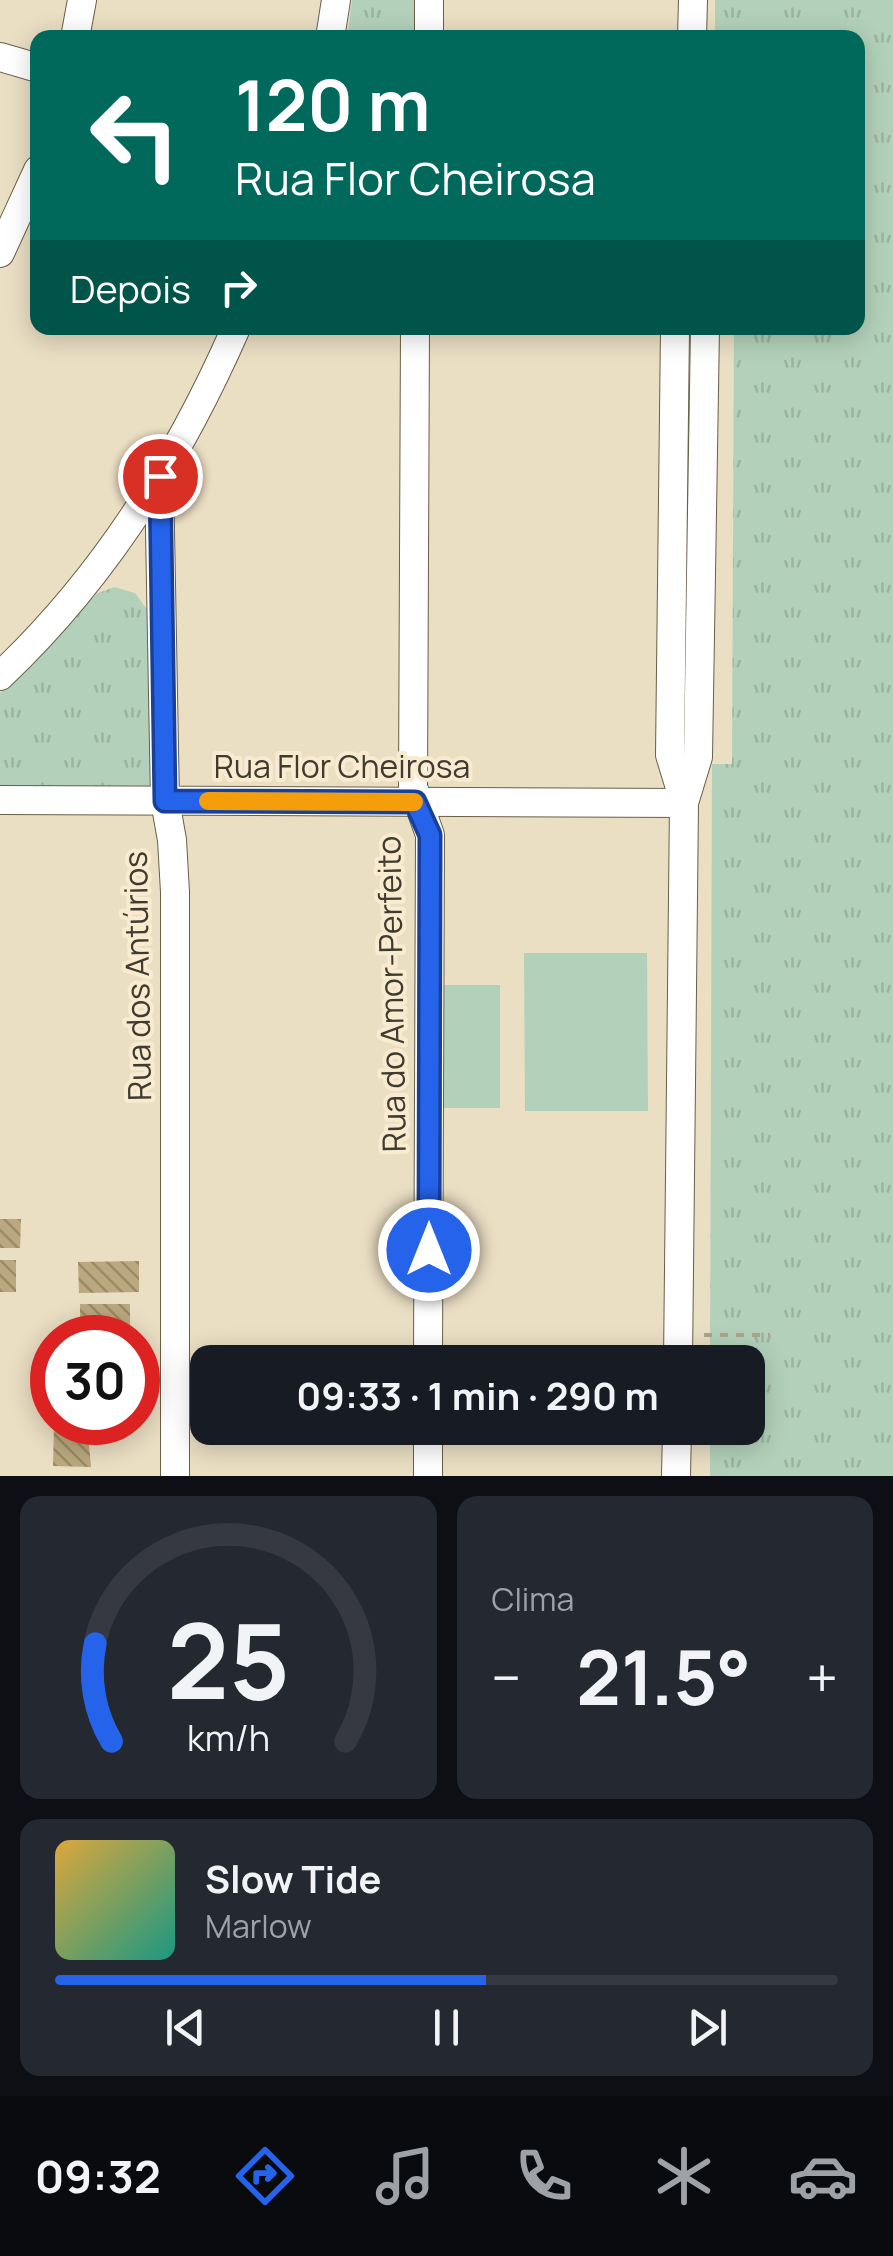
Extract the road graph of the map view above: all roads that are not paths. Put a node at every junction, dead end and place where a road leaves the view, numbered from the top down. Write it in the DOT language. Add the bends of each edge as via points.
graph roads {
  1 [pos="82,0"];
  2 [pos="336,0"];
  3 [pos="429,0"];
  4 [pos="693,0"];
  5 [pos="76,30"];
  6 [pos="331,30"];
  7 [pos="429,30"];
  8 [pos="692,30"];
  9 [pos="0,57"];
  10 [pos="30,66"];
  11 [pos="30,187"];
  12 [pos="0,253"];
  13 [pos="233,335"];
  14 [pos="415,335"];
  15 [pos="675,335"];
  16 [pos="704,335"];
  17 [pos="160,476"];
  18 [pos="0,676"];
  19 [pos="0,800"];
  20 [pos="165,801"];
  21 [pos="415,802"];
  22 [pos="684,803"];
  23 [pos="428,1345"];
  24 [pos="678,1345"];
  25 [pos="428,1445"];
  26 [pos="677,1445"];
  27 [pos="175,1476"];
  28 [pos="428,1476"];
  29 [pos="676,1476"];
  1 -- 5 [label="street"];
  2 -- 6 [label="street"];
  3 -- 7 [label="street"];
  4 -- 8 [label="street"];
  9 -- 10 [label="street"];
  11 -- 12 [label="street"];
  13 -- 17 [label="street"];
  14 -- 21 [label="street, Rua do Amor-Perfeito"];
  15 -- 22 [label="street" via="670,756"];
  16 -- 22 [label="street" via="698,757"];
  17 -- 18 [label="street" via="67,604"];
  17 -- 20 [label="street, Rua dos Antúrios"];
  19 -- 20 [label="street, Rua Flor Cheirosa"];
  20 -- 21 [label="street, Rua Flor Cheirosa"];
  20 -- 27 [label="street, Rua dos Antúrios" via="175,892"];
  21 -- 22 [label="street, Rua Flor Cheirosa"];
  21 -- 23 [label="street, Rua do Amor-Perfeito" via="430,835"];
  22 -- 24 [label="street"];
  25 -- 28 [label="street"];
  26 -- 29 [label="street"];
}
